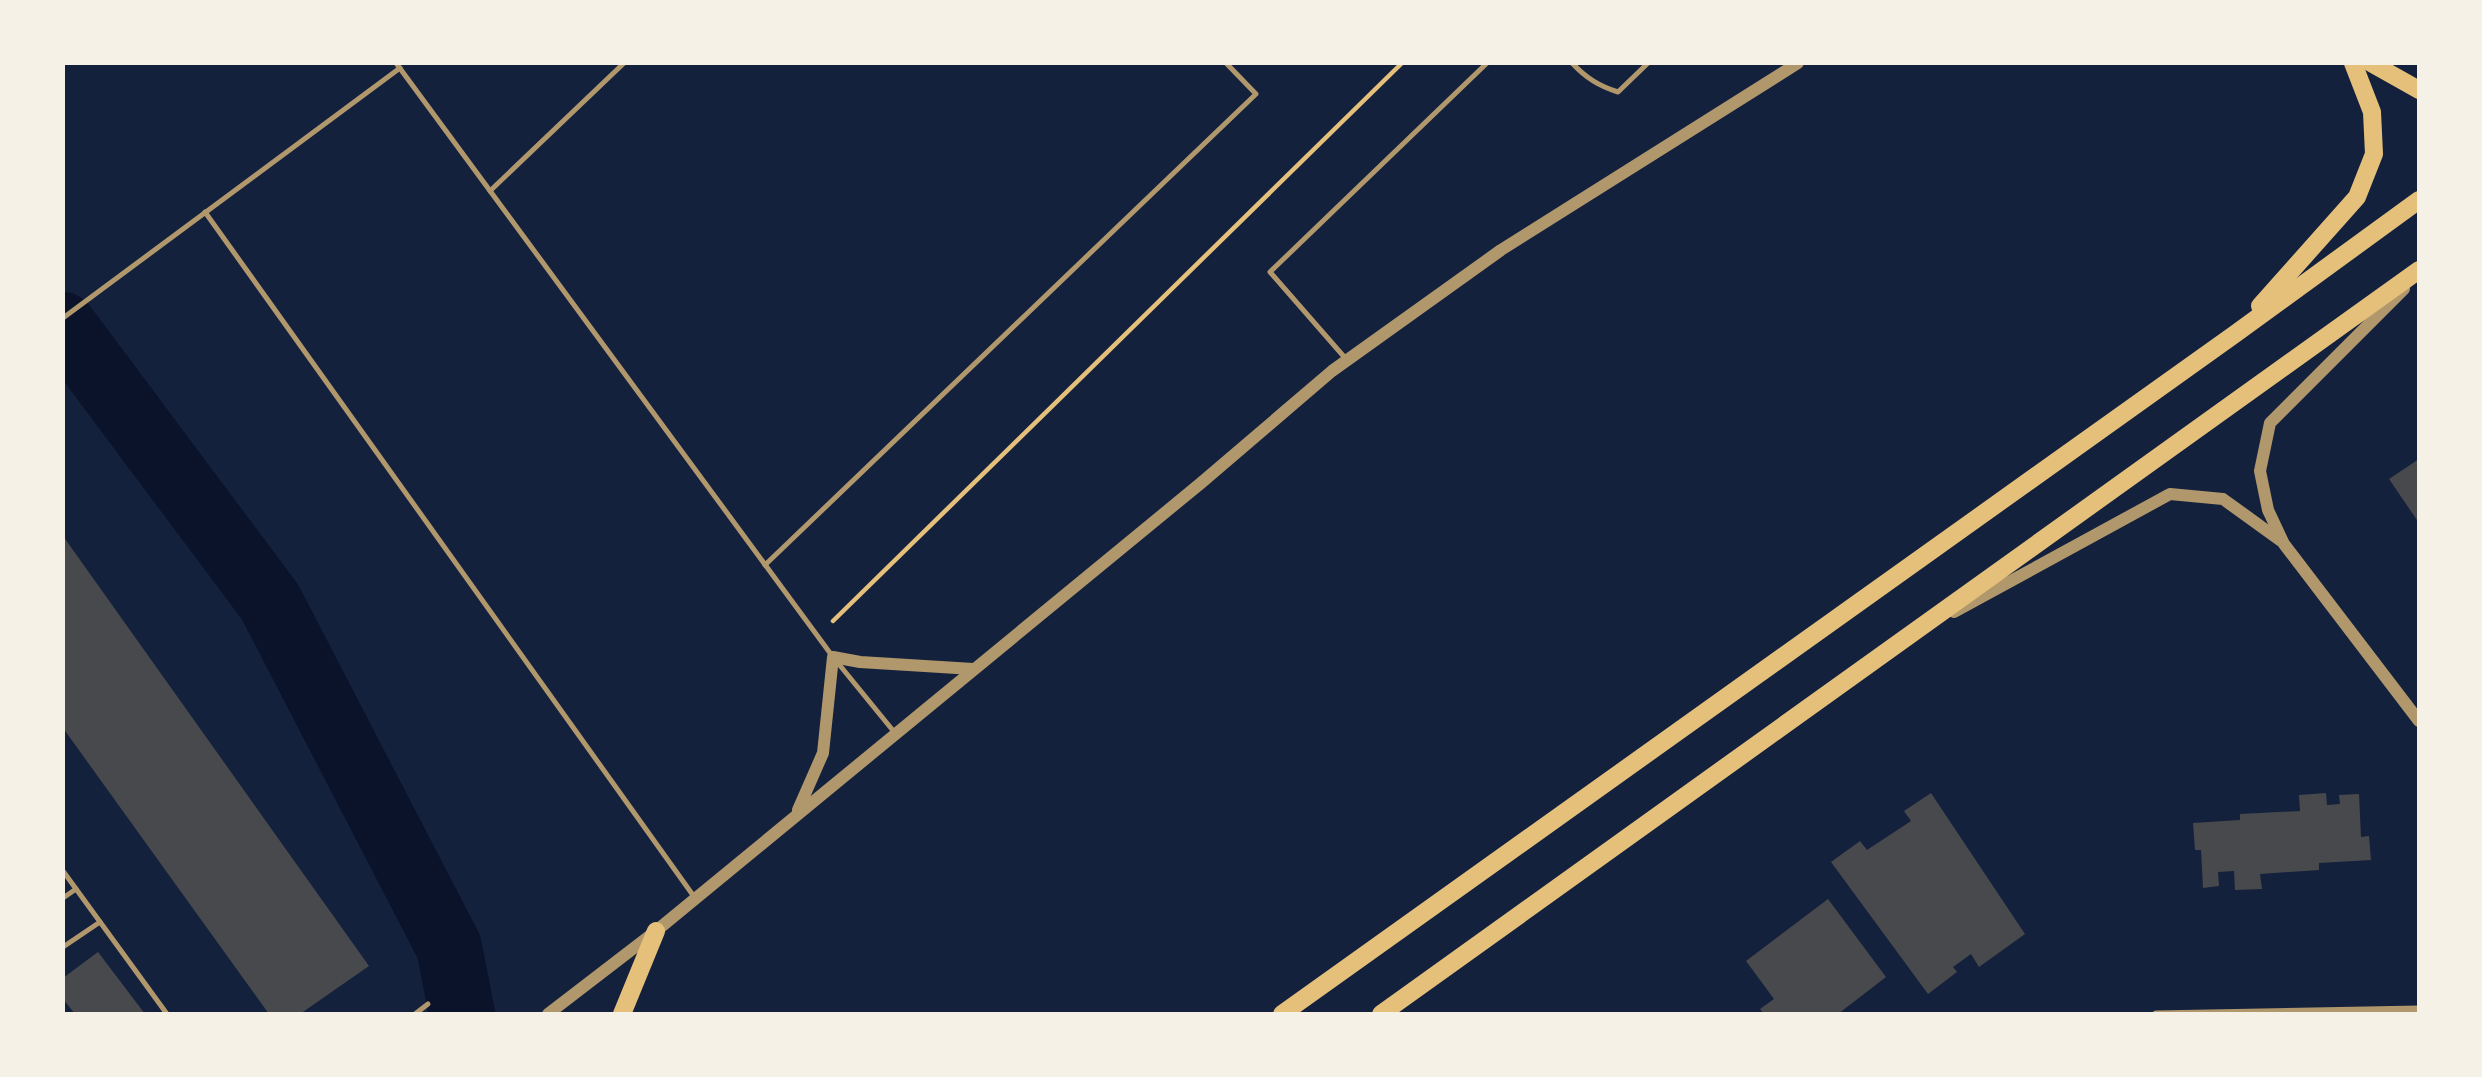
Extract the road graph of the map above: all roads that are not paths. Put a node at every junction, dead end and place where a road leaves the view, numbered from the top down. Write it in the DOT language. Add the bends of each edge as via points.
graph roads {
  1 [pos="624,63"];
  2 [pos="1226,63"];
  3 [pos="1487,63"];
  4 [pos="1572,63"];
  5 [pos="1648,63"];
  6 [pos="1798,63"];
  7 [pos="2353,63"];
  8 [pos="2371,63"];
  9 [pos="398,65"];
  10 [pos="2419,90"];
  11 [pos="491,191"];
  12 [pos="2419,200"];
  13 [pos="205,212"];
  14 [pos="2419,272"];
  15 [pos="63,318"];
  16 [pos="2235,334"];
  17 [pos="1347,360"];
  18 [pos="2284,544"];
  19 [pos="765,565"];
  20 [pos="1908,637"];
  21 [pos="833,657"];
  22 [pos="973,669"];
  23 [pos="2419,721"];
  24 [pos="895,733"];
  25 [pos="797,814"];
  26 [pos="63,871"];
  27 [pos="76,889"];
  28 [pos="63,898"];
  29 [pos="695,898"];
  30 [pos="100,922"];
  31 [pos="656,931"];
  32 [pos="63,947"];
  33 [pos="428,1004"];
  34 [pos="2419,1009"];
  35 [pos="167,1014"];
  36 [pos="415,1014"];
  37 [pos="548,1014"];
  38 [pos="622,1014"];
  39 [pos="1282,1014"];
  40 [pos="1381,1014"];
  41 [pos="2156,1014"];
  1 -- 11 [label="lane"];
  2 -- 19 [label="lane" via="1256,94"];
  3 -- 17 [label="lane" via="1270,272"];
  4 -- 5 [label="lane" via="1601,87 1618,92"];
  6 -- 17 [label="street" via="1501,250"];
  7 -- 16 [label="main road" via="2372,112 2374,154 2357,197"];
  8 -- 10 [label="main road"];
  9 -- 11 [label="lane"];
  9 -- 13 [label="lane"];
  11 -- 19 [label="lane"];
  12 -- 16 [label="main road"];
  13 -- 15 [label="lane"];
  13 -- 29 [label="lane"];
  14 -- 18 [label="street" via="2270,423 2260,471 2268,510"];
  14 -- 20 [label="main road"];
  16 -- 39 [label="main road"];
  17 -- 22 [label="street"];
  18 -- 20 [label="street" via="2223,499 2170,494"];
  18 -- 23 [label="street"];
  19 -- 21 [label="lane"];
  20 -- 40 [label="main road"];
  21 -- 22 [label="street"];
  21 -- 24 [label="lane"];
  21 -- 25 [label="street" via="823,753"];
  22 -- 24 [label="street"];
  24 -- 25 [label="street"];
  25 -- 29 [label="street"];
  26 -- 27 [label="lane"];
  27 -- 28 [label="lane"];
  27 -- 30 [label="lane"];
  29 -- 31 [label="street"];
  30 -- 32 [label="lane"];
  30 -- 35 [label="lane"];
  31 -- 37 [label="street"];
  31 -- 38 [label="main road"];
  33 -- 36 [label="lane"];
  34 -- 41 [label="street"];
}
